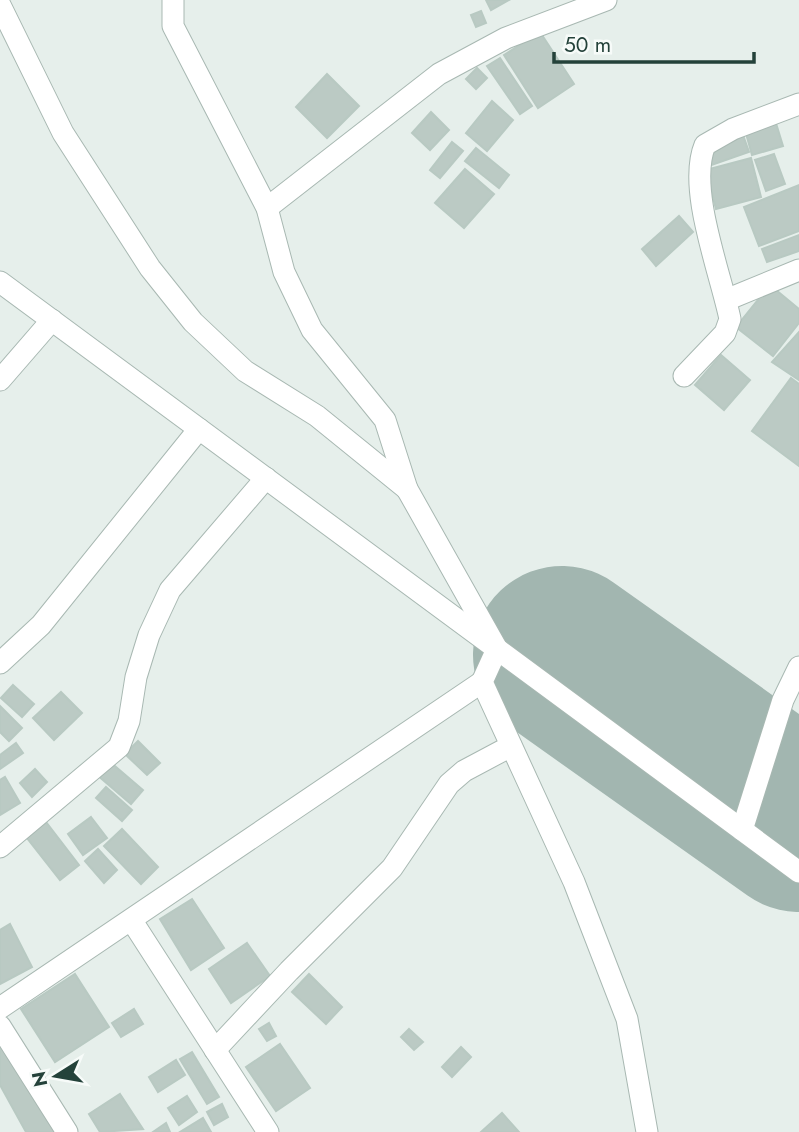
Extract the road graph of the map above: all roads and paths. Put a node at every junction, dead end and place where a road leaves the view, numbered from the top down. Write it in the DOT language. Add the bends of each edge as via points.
graph roads {
  1 [pos="173,0"];
  2 [pos="606,0"];
  3 [pos="583,4"];
  4 [pos="0,5"];
  5 [pos="799,104"];
  6 [pos="267,208"];
  7 [pos="799,271"];
  8 [pos="0,282"];
  9 [pos="726,300"];
  10 [pos="52,320"];
  11 [pos="684,376"];
  12 [pos="0,380"];
  13 [pos="199,429"];
  14 [pos="266,478"];
  15 [pos="407,489"];
  16 [pos="497,649"];
  17 [pos="0,663"];
  18 [pos="799,667"];
  19 [pos="482,682"];
  20 [pos="511,746"];
  21 [pos="742,830"];
  22 [pos="0,847"];
  23 [pos="799,872"];
  24 [pos="132,921"];
  25 [pos="0,1008"];
  26 [pos="0,1026"];
  27 [pos="215,1050"];
  28 [pos="67,1132"];
  29 [pos="268,1132"];
  30 [pos="647,1132"];
  1 -- 6 [label="street" via="173,26"];
  2 -- 3 [label="street"];
  3 -- 6 [label="street" via="439,74"];
  4 -- 15 [label="street" via="81,164 150,268 193,322 245,372 317,416"];
  5 -- 9 [label="street" via="733,129 705,145 698,161 698,185"];
  6 -- 15 [label="street" via="284,272 312,330 385,420"];
  7 -- 9 [label="street"];
  8 -- 10 [label="street"];
  9 -- 11 [label="street" via="730,319 726,333"];
  10 -- 12 [label="street"];
  10 -- 13 [label="street"];
  13 -- 14 [label="street"];
  13 -- 17 [label="street" via="41,625"];
  14 -- 16 [label="street"];
  14 -- 22 [label="street" via="170,590 149,635 119,747"];
  15 -- 16 [label="street"];
  16 -- 19 [label="street"];
  16 -- 21 [label="street"];
  18 -- 21 [label="street" via="783,700"];
  19 -- 20 [label="street"];
  19 -- 24 [label="street"];
  20 -- 27 [label="street" via="449,784 393,868"];
  20 -- 30 [label="street" via="574,883 628,1018"];
  21 -- 23 [label="street"];
  24 -- 25 [label="street"];
  24 -- 27 [label="street"];
  26 -- 28 [label="street"];
  27 -- 29 [label="street"];
}
